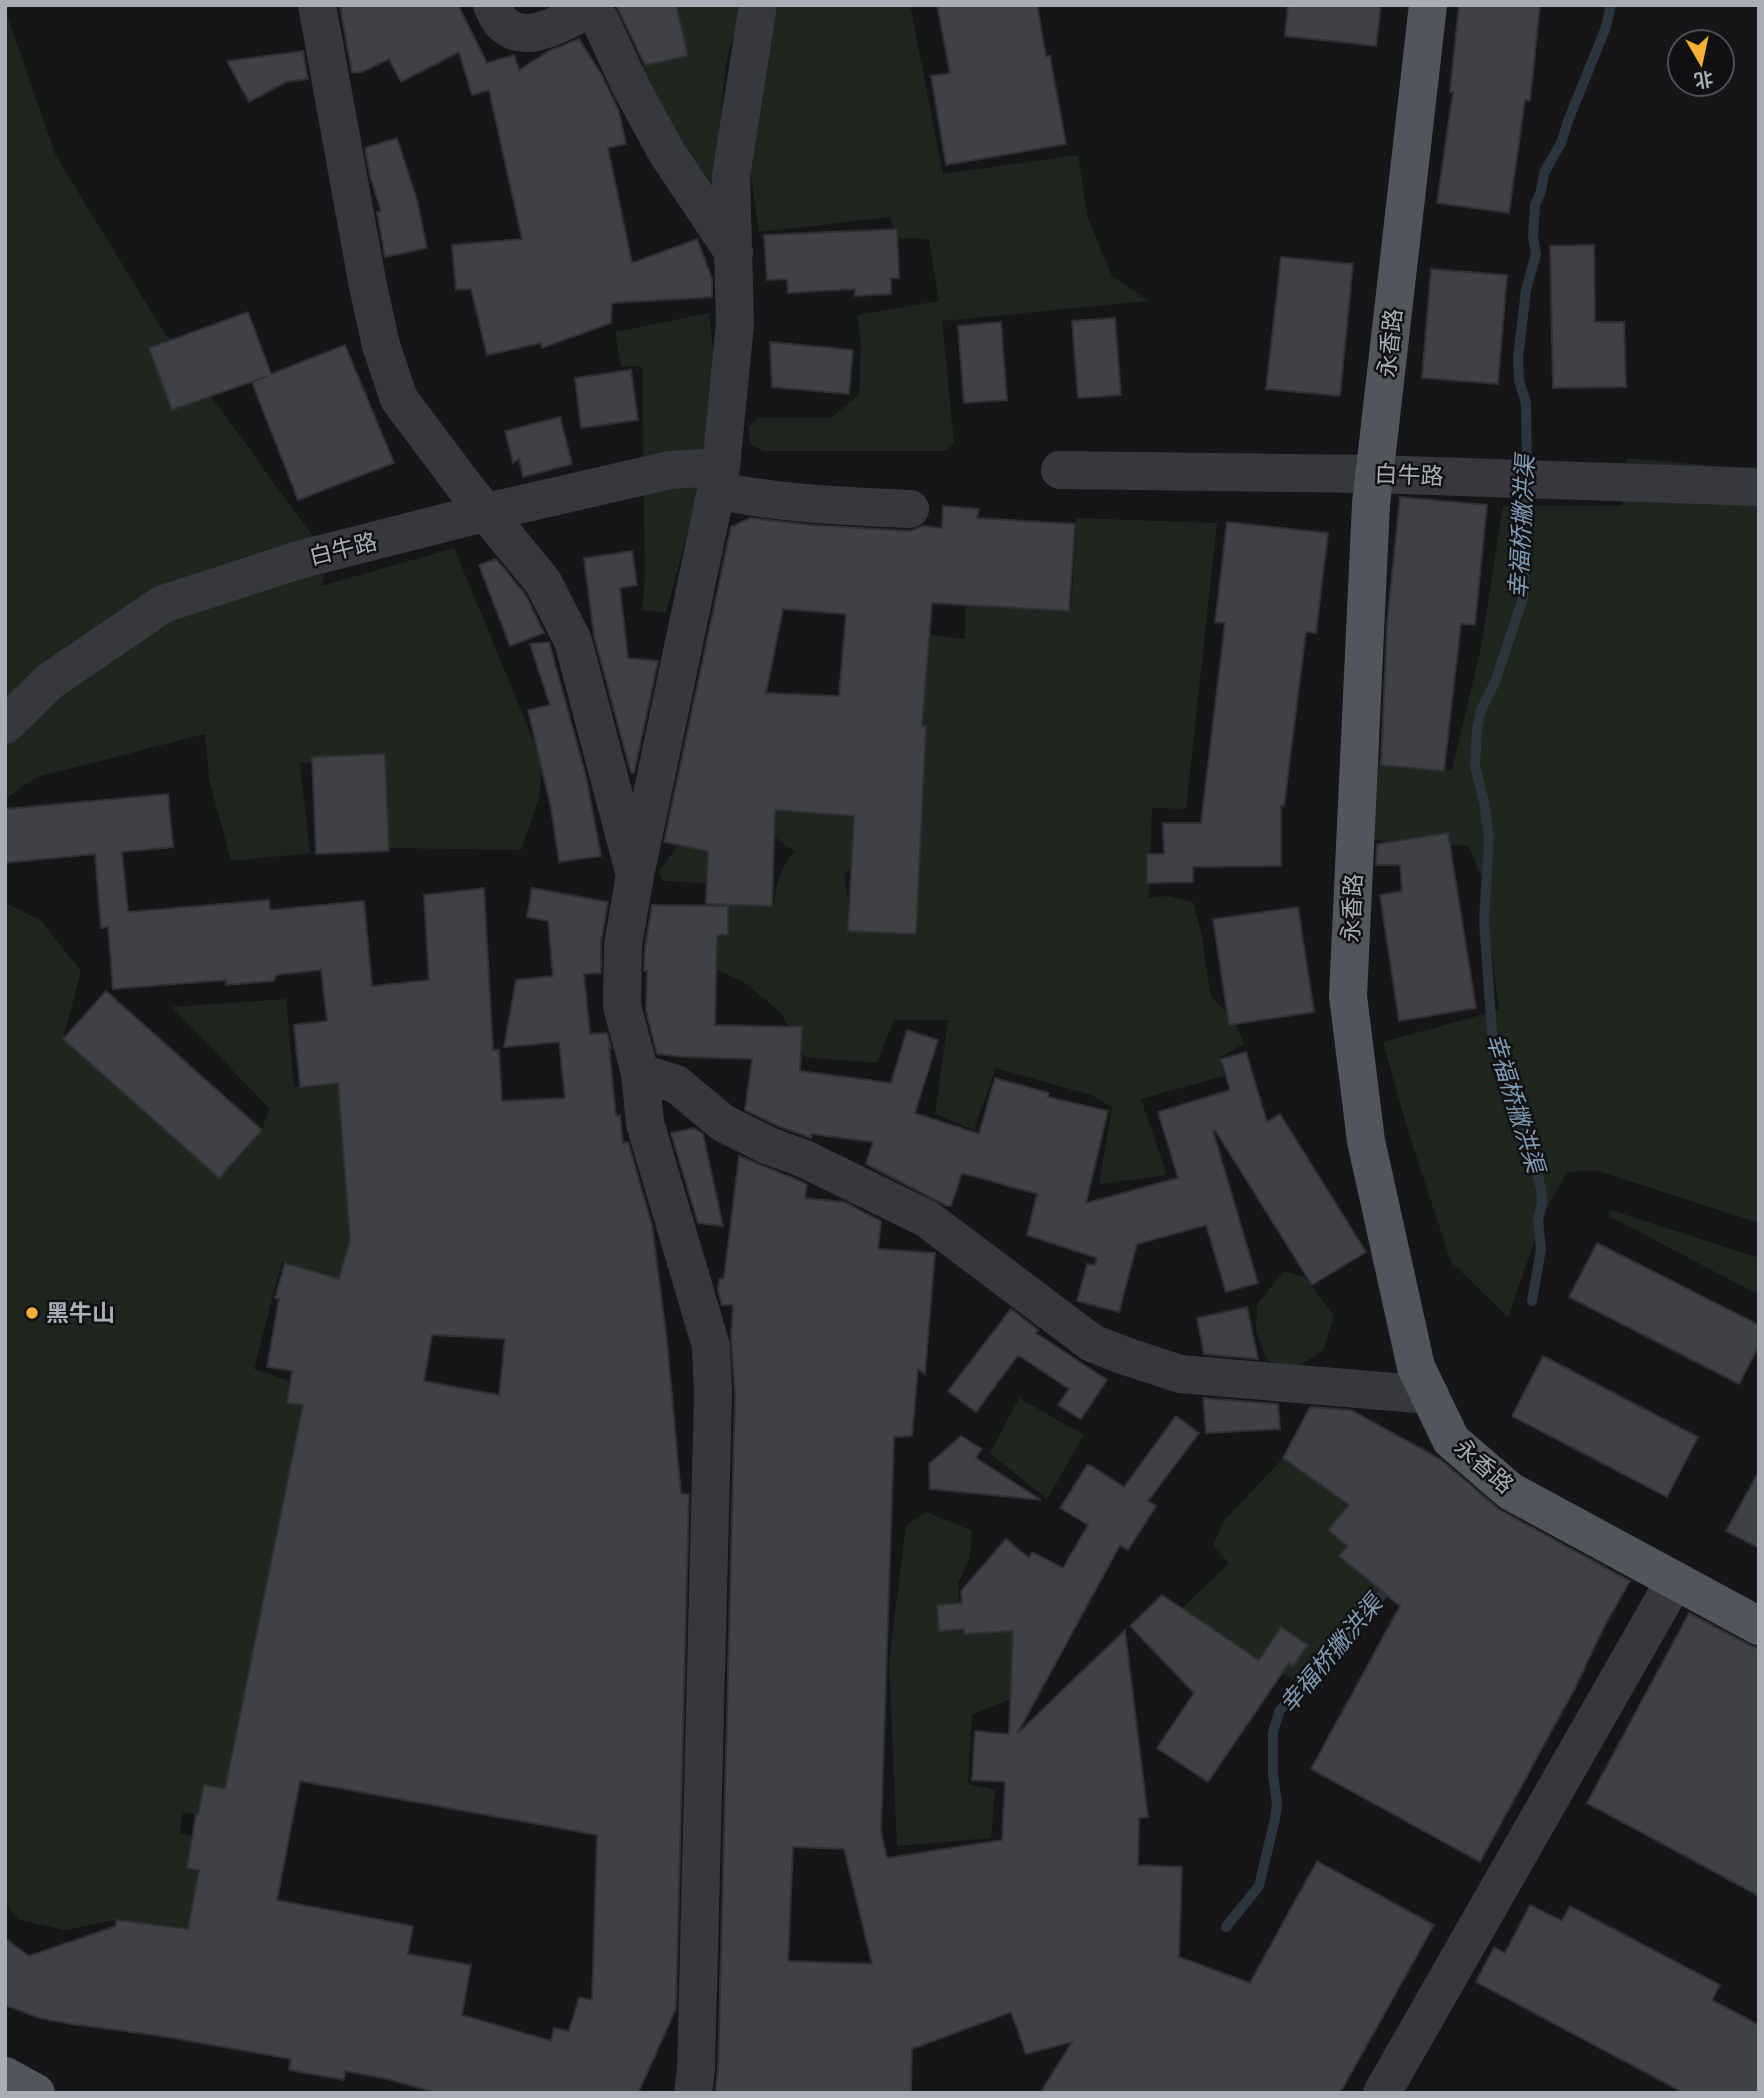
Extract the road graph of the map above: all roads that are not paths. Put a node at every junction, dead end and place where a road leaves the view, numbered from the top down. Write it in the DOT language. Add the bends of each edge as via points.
graph roads {
  1 [pos="317,5"];
  2 [pos="492,5"];
  3 [pos="758,5"];
  4 [pos="1428,5"];
  5 [pos="585,9"];
  6 [pos="734,253"];
  7 [pos="1060,470"];
  8 [pos="1374,474"];
  9 [pos="718,479"];
  10 [pos="1759,487"];
  11 [pos="910,509"];
  12 [pos="487,512"];
  13 [pos="5,725"];
  14 [pos="635,875"];
  15 [pos="640,1073"];
  16 [pos="1430,1395"];
  17 [pos="1675,1580"];
  18 [pos="1759,1626"];
  19 [pos="5,2076"];
  20 [pos="36,2093"];
  21 [pos="693,2093"];
  22 [pos="1382,2093"];
  1 -- 12 [label="street" via="368,286 399,399"];
  2 -- 5 [label="street" via="502,24 519,33 534,33"];
  3 -- 6 [label="street" via="731,176"];
  4 -- 8 [label="main road, 永香路"];
  5 -- 6 [label="street" via="600,20 667,153"];
  6 -- 9 [label="street" via="735,324"];
  7 -- 8 [label="street, 白牛路"];
  8 -- 10 [label="street, 白牛路"];
  8 -- 16 [label="main road, 永香路" via="1348,996 1366,1141 1416,1367"];
  9 -- 11 [label="street, 白牛路" via="743,495"];
  9 -- 12 [label="street, 白牛路" via="670,470"];
  9 -- 14 [label="street"];
  12 -- 13 [label="street, 白牛路" via="302,559 163,604 50,681"];
  12 -- 14 [label="street" via="543,582 573,640"];
  14 -- 15 [label="street" via="624,945 622,1006"];
  15 -- 16 [label="street" via="676,1084 723,1123 927,1219 1092,1343 1180,1374"];
  15 -- 21 [label="street" via="645,1123 711,1346"];
  16 -- 17 [label="main road, 永香路" via="1451,1440 1510,1491"];
  17 -- 18 [label="main road, 永香路"];
  17 -- 22 [label="street"];
  19 -- 20 [label="main road"];
}
